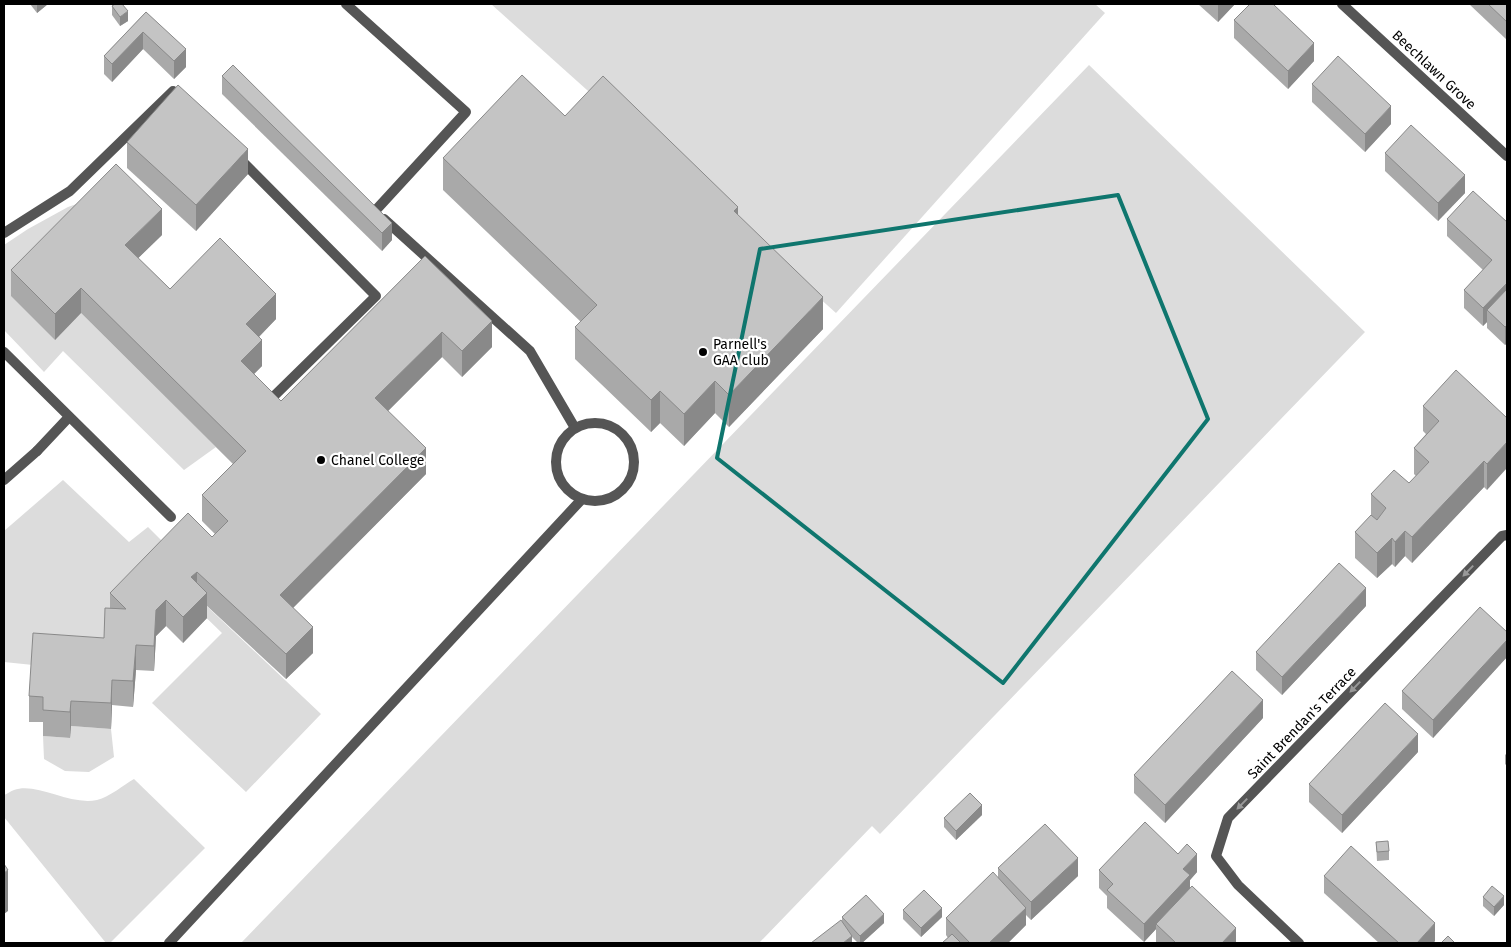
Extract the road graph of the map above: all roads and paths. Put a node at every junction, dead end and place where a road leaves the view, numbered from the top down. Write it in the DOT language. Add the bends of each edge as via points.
graph roads {
  1 [pos="346,4"];
  2 [pos="1342,4"];
  3 [pos="187,105"];
  4 [pos="229,148"];
  5 [pos="1507,156"];
  6 [pos="4,234"];
  7 [pos="4,352"];
  8 [pos="273,397"];
  9 [pos="69,417"];
  10 [pos="575,428"];
  11 [pos="4,480"];
  12 [pos="582,499"];
  13 [pos="170,518"];
  14 [pos="1505,535"];
  15 [pos="169,943"];
  16 [pos="1299,943"];
  1 -- 10 [label="street" via="466,112 371,208 530,351"];
  2 -- 5 [label="street, Beechlawn Grove"];
  3 -- 6 [label="street" via="173,91 70,191"];
  4 -- 8 [label="street" via="376,296"];
  7 -- 9 [label="street"];
  9 -- 11 [label="street"];
  9 -- 13 [label="street"];
  10 -- 12 [label="street" via="559,447 557,472 562,484"];
  10 -- 12 [label="street" via="588,423 613,427 624,434 635,458 629,484 620,493 595,502"];
  12 -- 15 [label="street"];
  14 -- 16 [label="street, Saint Brendan's Terrace, one-way" via="1228,818 1216,856 1238,885"];
}
